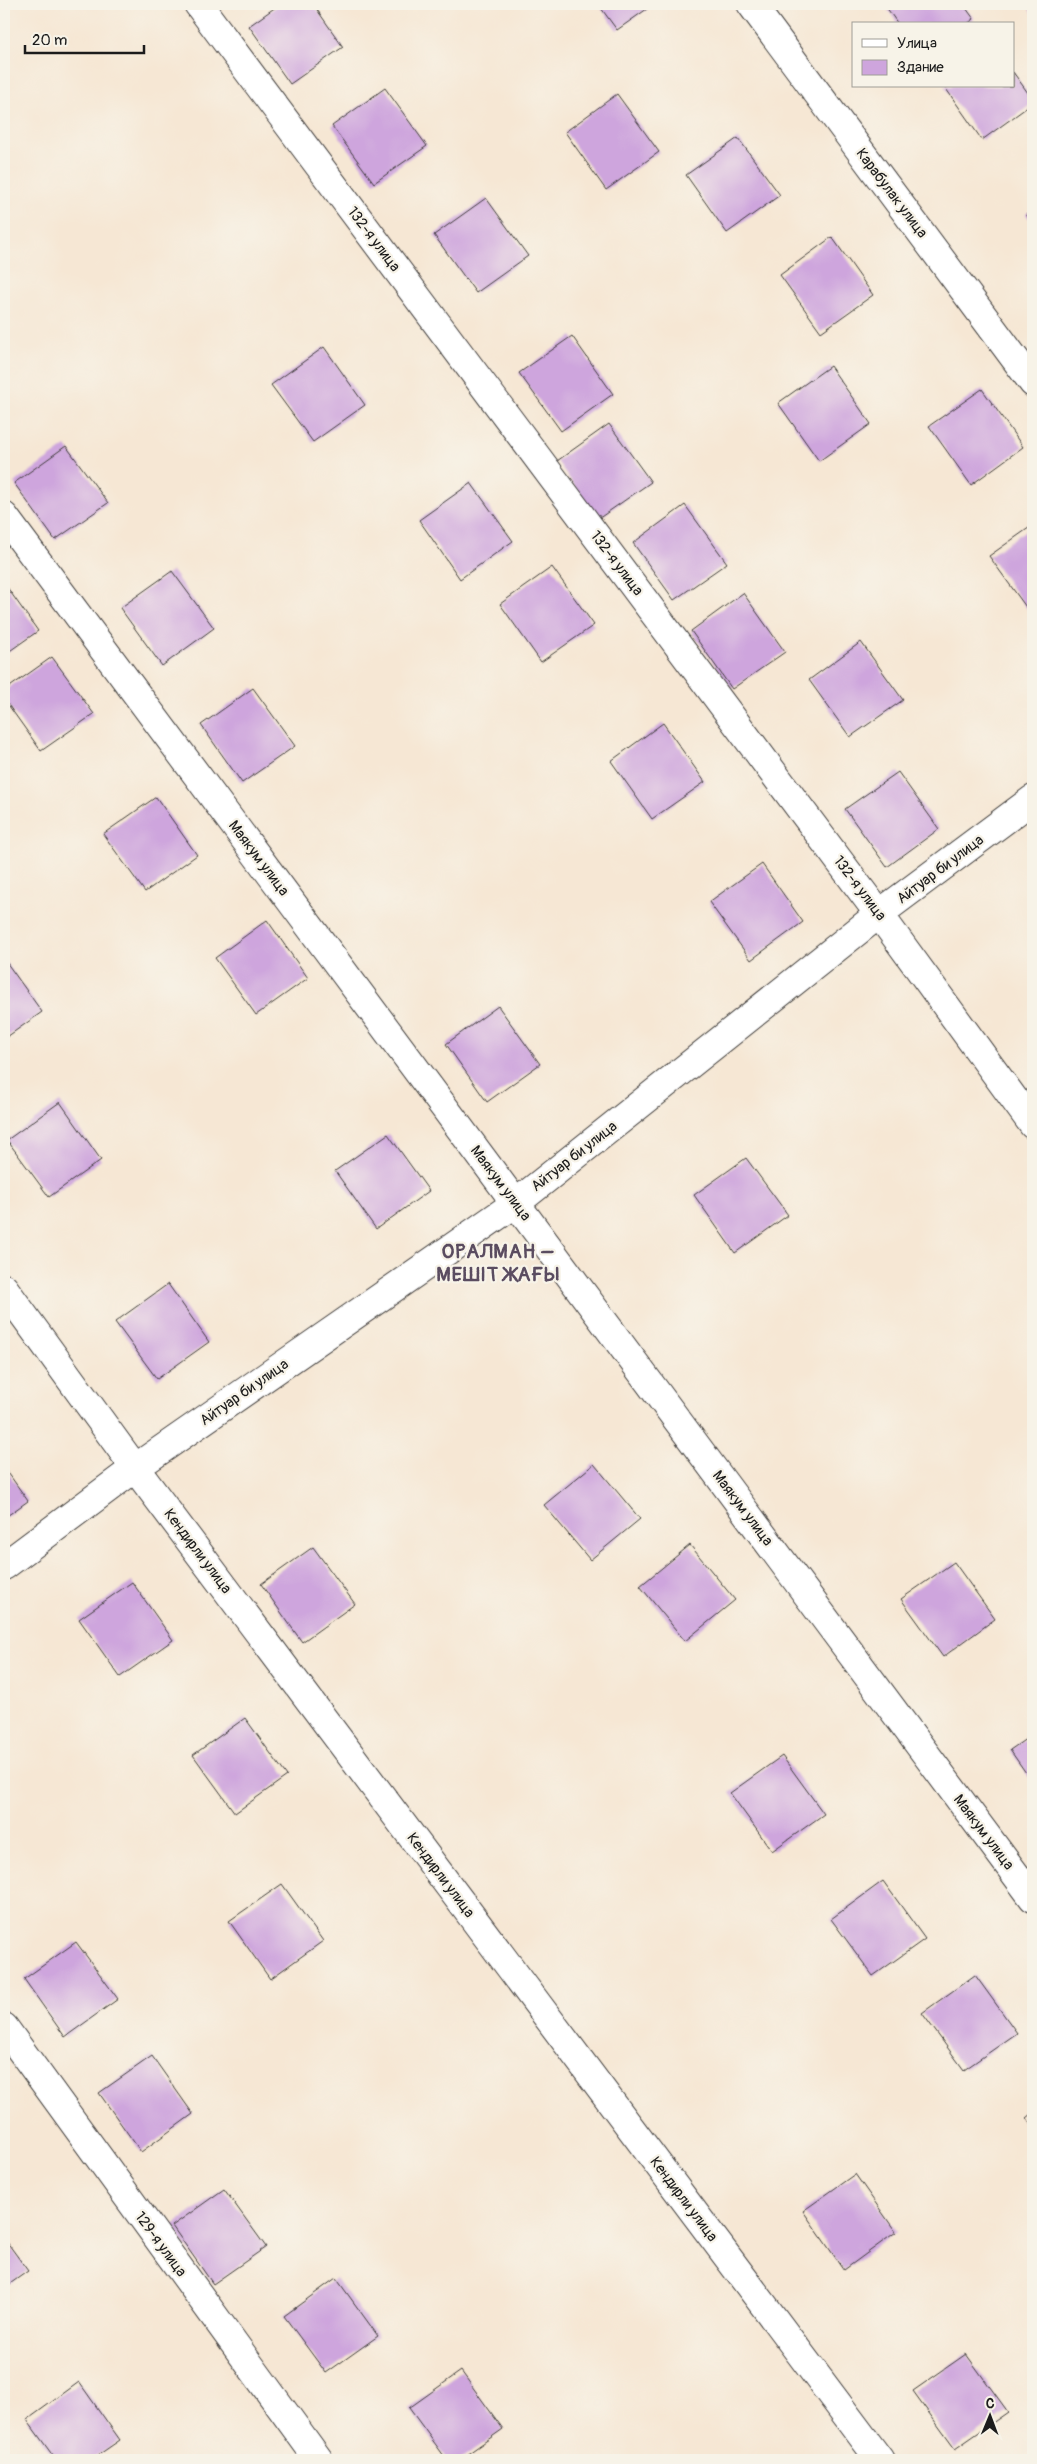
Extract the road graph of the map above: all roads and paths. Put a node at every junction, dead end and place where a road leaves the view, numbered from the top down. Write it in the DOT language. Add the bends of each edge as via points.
graph roads {
  1 [pos="198,4"];
  2 [pos="751,4"];
  3 [pos="1033,383"];
  4 [pos="4,516"];
  5 [pos="1033,799"];
  6 [pos="880,914"];
  7 [pos="1033,1126"];
  8 [pos="516,1202"];
  9 [pos="4,1288"];
  10 [pos="135,1468"];
  11 [pos="4,1566"];
  12 [pos="1033,1898"];
  13 [pos="4,2027"];
  14 [pos="319,2460"];
  15 [pos="880,2460"];
  1 -- 6 [label="street, 132-я улица"];
  2 -- 3 [label="street, Карабулак улица"];
  4 -- 8 [label="street, Маякум улица"];
  5 -- 6 [label="street, Айтуар би улица"];
  6 -- 7 [label="street, 132-я улица"];
  6 -- 8 [label="street, Айтуар би улица"];
  8 -- 10 [label="street, Айтуар би улица"];
  8 -- 12 [label="street, Маякум улица"];
  9 -- 10 [label="street, Кендирли улица"];
  10 -- 11 [label="street, Айтуар би улица"];
  10 -- 15 [label="street, Кендирли улица"];
  13 -- 14 [label="street, 129-я улица"];
}
